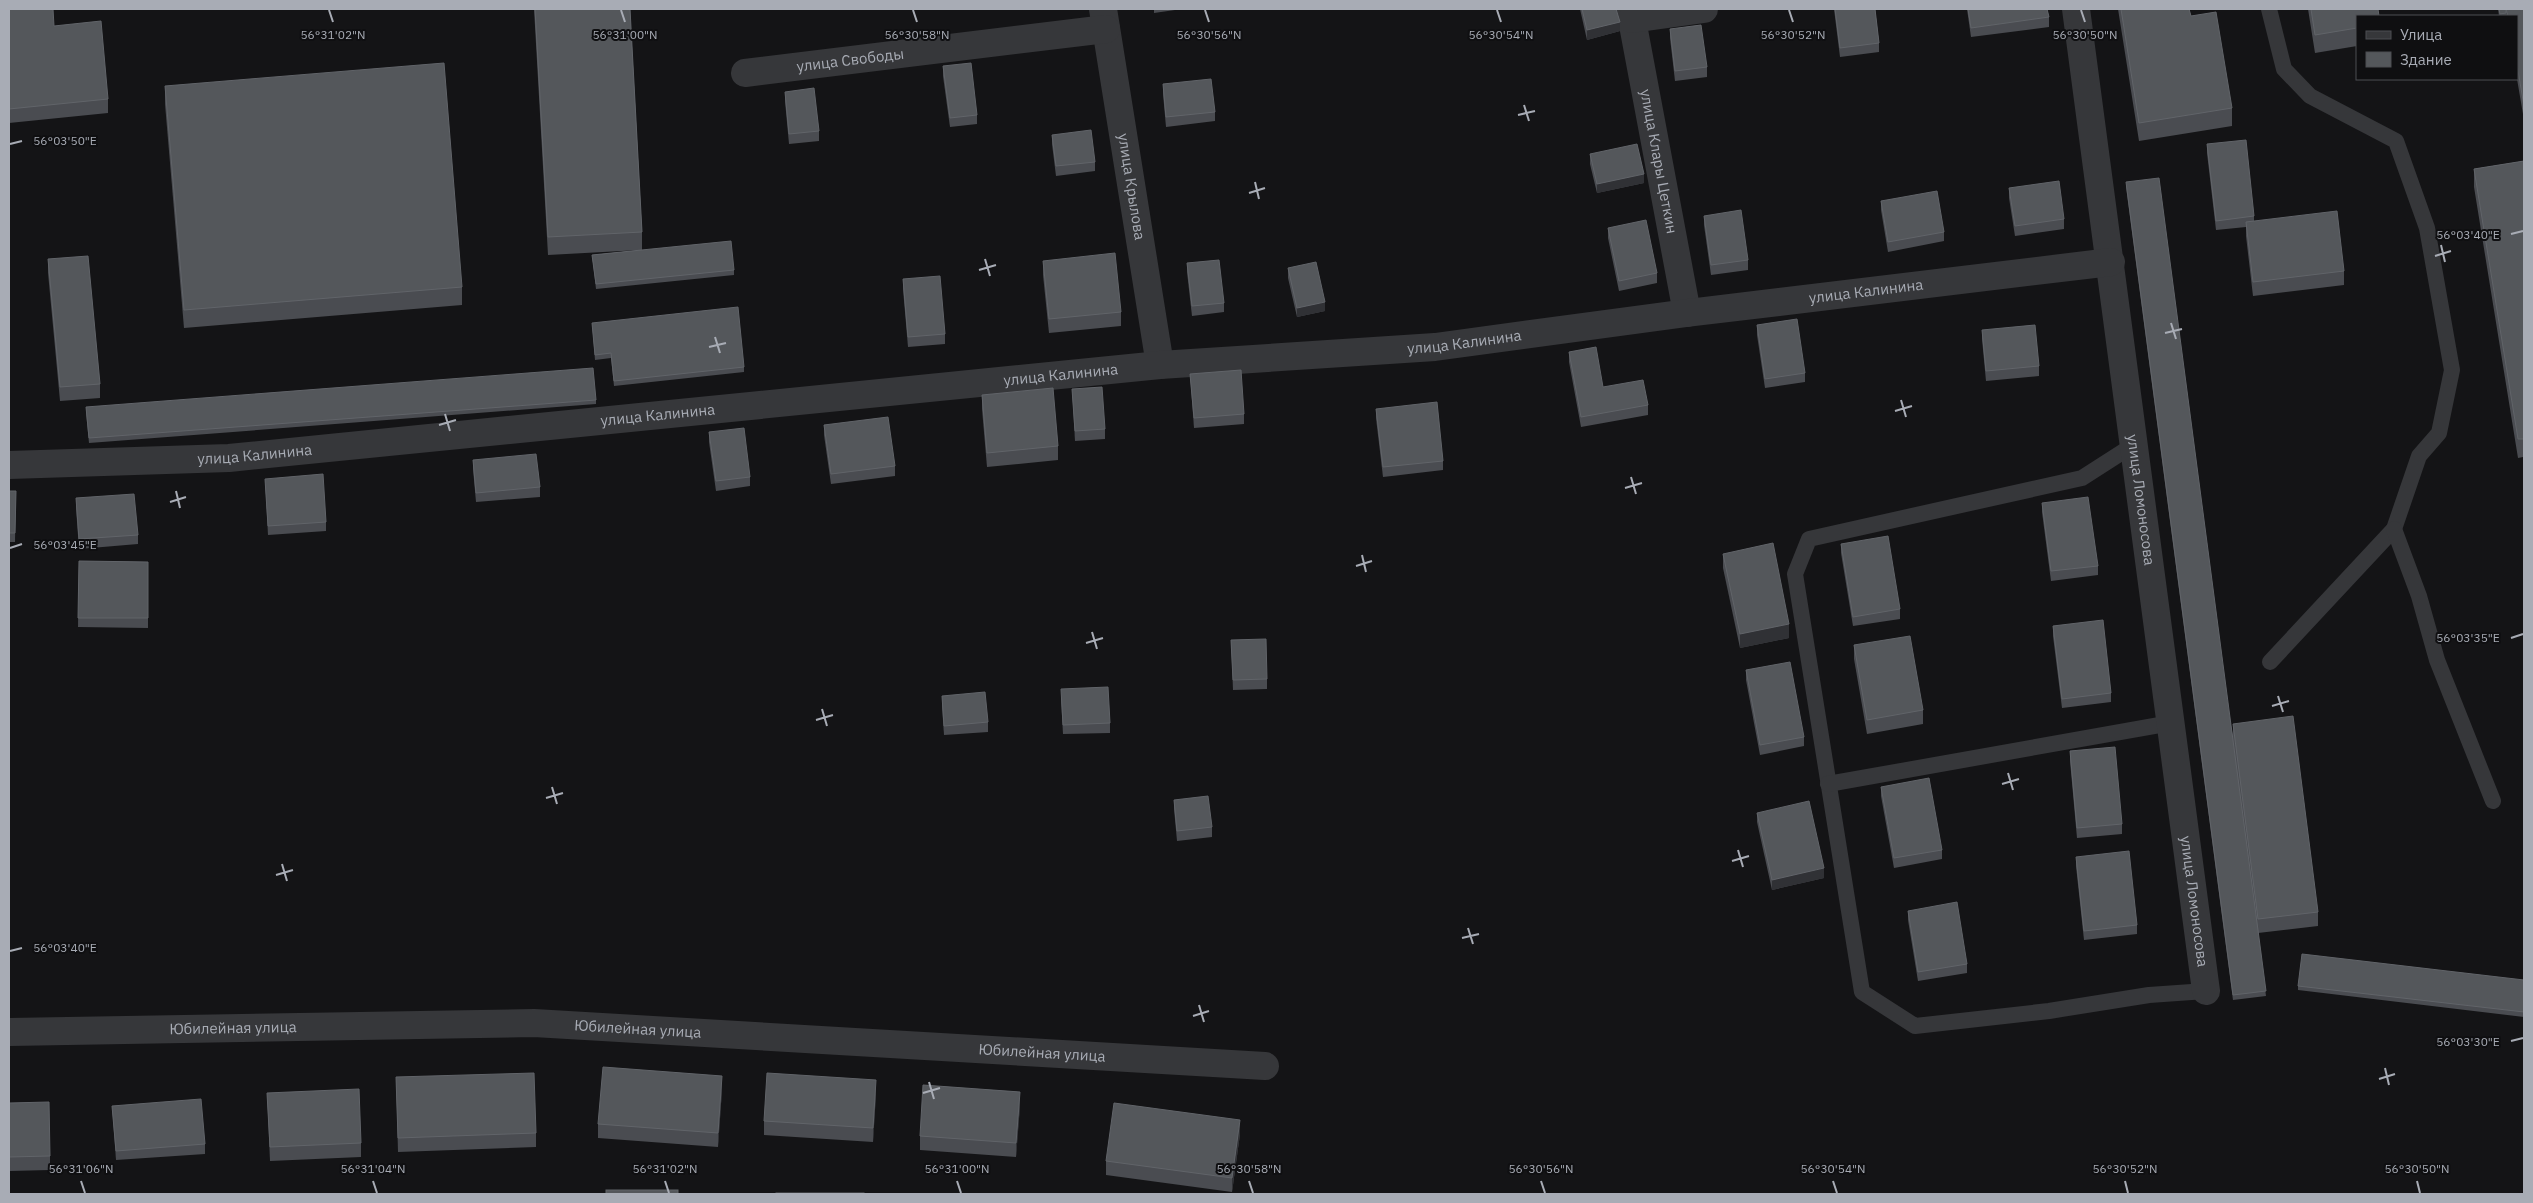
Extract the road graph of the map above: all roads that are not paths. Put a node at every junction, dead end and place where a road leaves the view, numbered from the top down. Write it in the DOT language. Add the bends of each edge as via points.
graph roads {
  1 [pos="1704,9"];
  2 [pos="2076,9"];
  3 [pos="2269,9"];
  4 [pos="1631,14"];
  5 [pos="1104,19"];
  6 [pos="745,74"];
  7 [pos="2111,262"];
  8 [pos="1687,313"];
  9 [pos="1160,365"];
  10 [pos="2135,444"];
  11 [pos="9,465"];
  12 [pos="2394,529"];
  13 [pos="2270,662"];
  14 [pos="2171,723"];
  15 [pos="1828,784"];
  16 [pos="2493,801"];
  17 [pos="2206,991"];
  18 [pos="9,1032"];
  19 [pos="1265,1066"];
  1 -- 4 [label="street"];
  2 -- 7 [label="street, улица Ломоносова"];
  3 -- 12 [label="lane" via="2284,69 2310,96 2396,141 2427,228 2452,370 2439,433 2419,456"];
  4 -- 8 [label="street, улица Клары Цеткин"];
  5 -- 6 [label="street, улица Свободы"];
  5 -- 9 [label="street, улица Крылова"];
  7 -- 8 [label="street, улица Калинина"];
  7 -- 10 [label="street, улица Ломоносова"];
  8 -- 9 [label="street, улица Калинина" via="1435,347"];
  9 -- 11 [label="street, улица Калинина" via="229,458"];
  10 -- 14 [label="street, улица Ломоносова"];
  10 -- 15 [label="lane" via="2082,478 1809,539 1795,574"];
  12 -- 13 [label="lane"];
  12 -- 16 [label="lane" via="2419,596 2437,660"];
  14 -- 15 [label="lane"];
  14 -- 17 [label="street, улица Ломоносова"];
  15 -- 17 [label="lane" via="1862,992 1915,1026 2049,1011 2149,995"];
  18 -- 19 [label="street, Юбилейная улица" via="534,1023"];
}
